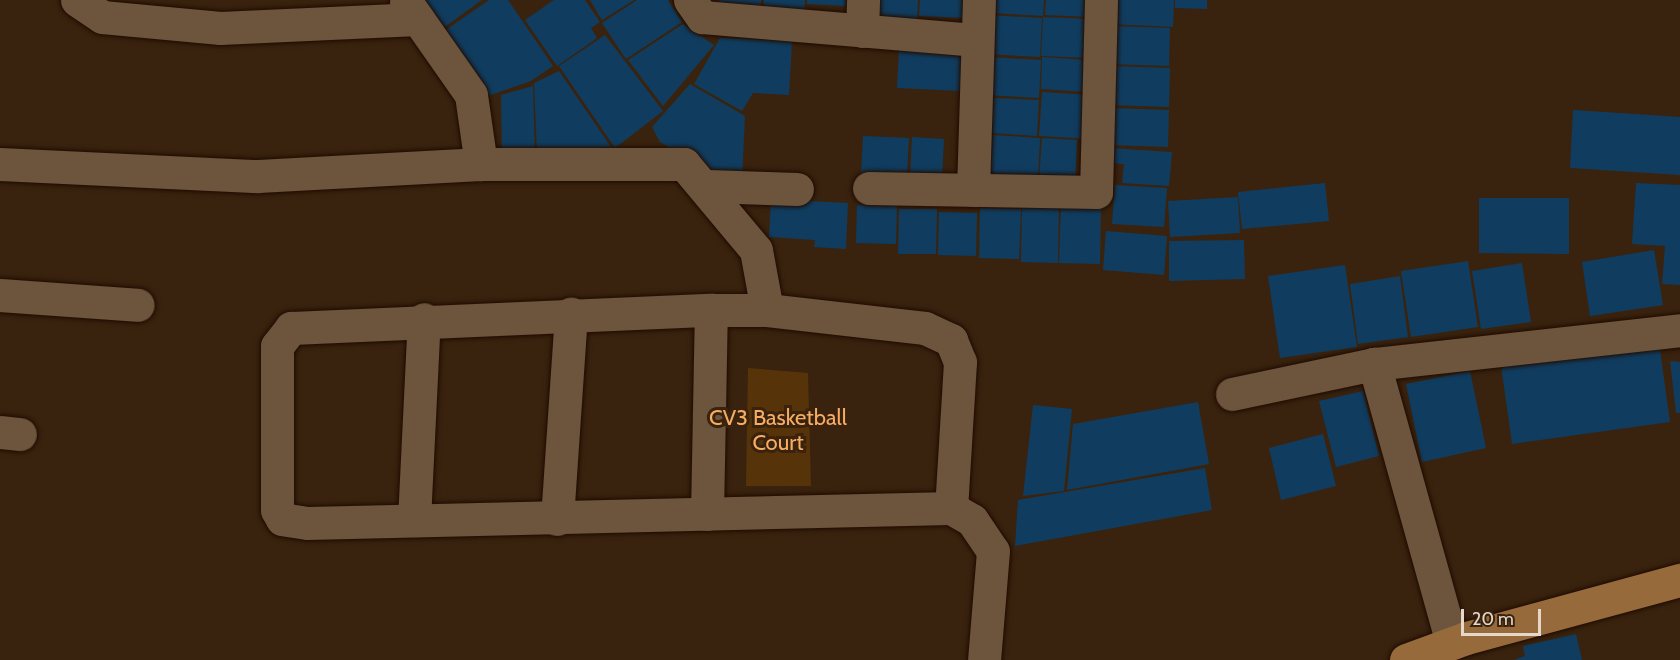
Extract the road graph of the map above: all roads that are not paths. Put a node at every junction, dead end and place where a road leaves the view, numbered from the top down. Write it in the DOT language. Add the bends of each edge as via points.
graph roads {
  1 [pos="77,0"];
  2 [pos="690,0"];
  3 [pos="979,0"];
  4 [pos="1101,0"];
  5 [pos="411,9"];
  6 [pos="862,15"];
  7 [pos="977,40"];
  8 [pos="0,164"];
  9 [pos="481,164"];
  10 [pos="707,186"];
  11 [pos="869,188"];
  12 [pos="797,189"];
  13 [pos="973,190"];
  14 [pos="0,295"];
  15 [pos="138,305"];
  16 [pos="711,310"];
  17 [pos="767,310"];
  18 [pos="572,313"];
  19 [pos="424,320"];
  20 [pos="1680,330"];
  21 [pos="1374,364"];
  22 [pos="1232,394"];
  23 [pos="951,508"];
  24 [pos="707,514"];
  25 [pos="557,519"];
  26 [pos="414,520"];
  27 [pos="1680,580"];
  28 [pos="1464,647"];
  29 [pos="984,660"];
  30 [pos="1406,660"];
  1 -- 5 [label="street" via="102,17 220,28"];
  2 -- 6 [label="street" via="702,18"];
  3 -- 7 [label="street"];
  4 -- 13 [label="street" via="1096,192"];
  5 -- 9 [label="street" via="471,95"];
  6 -- 7 [label="street"];
  7 -- 13 [label="street"];
  8 -- 9 [label="street" via="258,176"];
  9 -- 10 [label="street" via="652,160 684,164"];
  10 -- 12 [label="street"];
  10 -- 17 [label="street" via="756,250"];
  11 -- 13 [label="street"];
  14 -- 15 [label="street"];
  16 -- 17 [label="street"];
  16 -- 18 [label="street"];
  16 -- 24 [label="street"];
  17 -- 23 [label="street" via="925,328 951,340 960,362"];
  18 -- 19 [label="street"];
  18 -- 25 [label="street"];
  19 -- 26 [label="street"];
  19 -- 26 [label="street" via="300,327 284,332 277,346 273,498 282,519 307,523"];
  20 -- 21 [label="street"];
  21 -- 22 [label="street"];
  21 -- 28 [label="street"];
  23 -- 24 [label="street"];
  23 -- 29 [label="street" via="972,520 993,551"];
  24 -- 25 [label="street"];
  25 -- 26 [label="street"];
  27 -- 28 [label="main road"];
  28 -- 30 [label="main road"];
}
